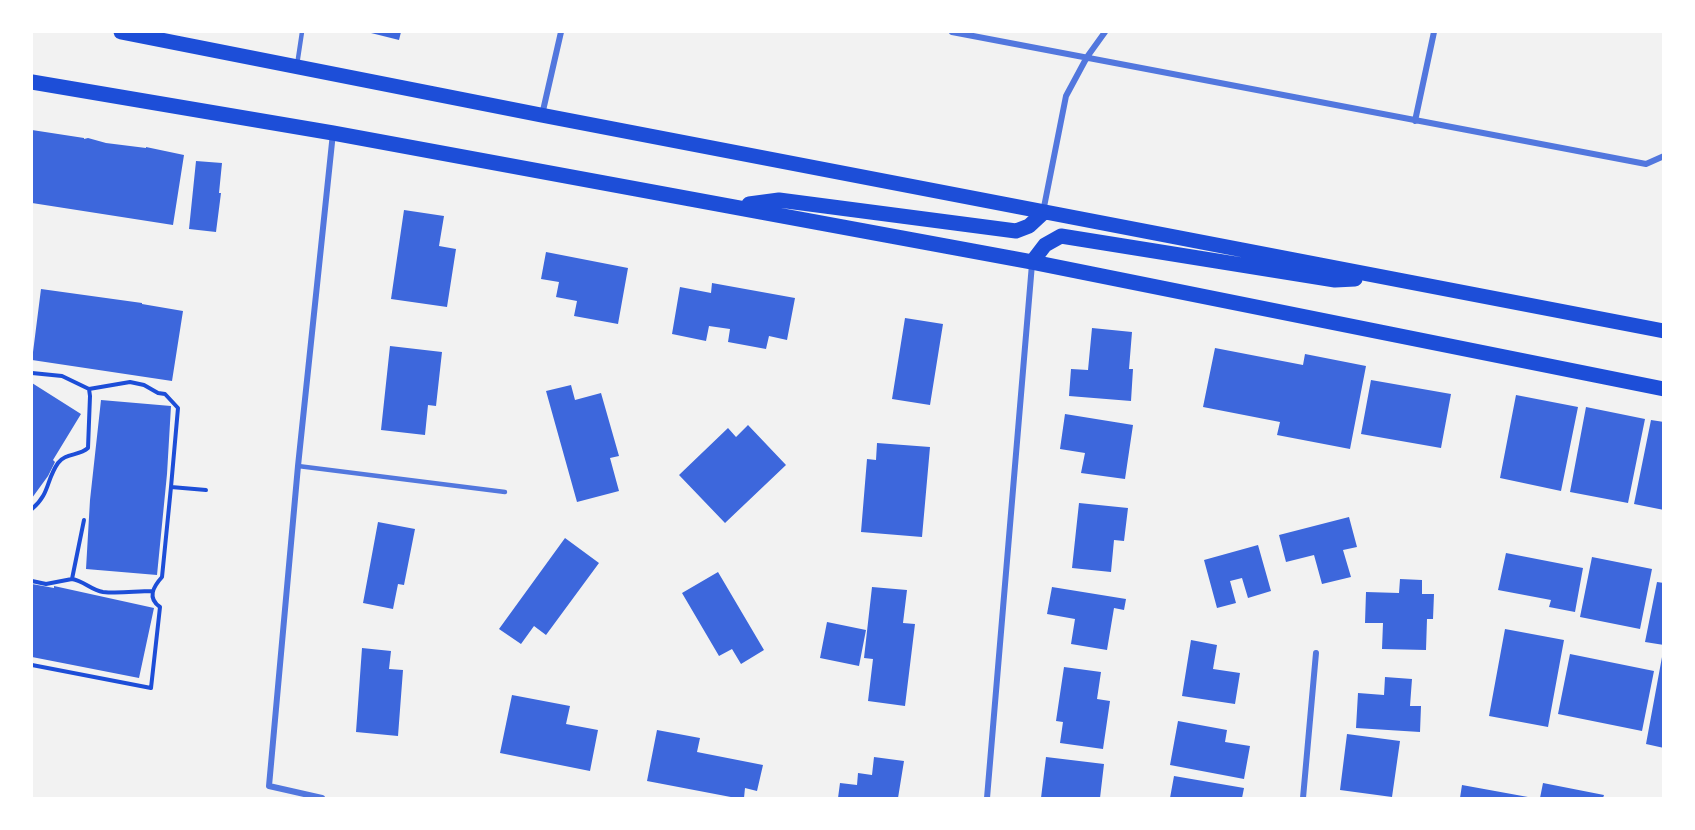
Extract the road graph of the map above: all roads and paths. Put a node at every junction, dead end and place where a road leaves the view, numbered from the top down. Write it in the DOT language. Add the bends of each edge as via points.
graph roads {
  1 [pos="121,32"];
  2 [pos="302,32"];
  3 [pos="561,32"];
  4 [pos="952,32"];
  5 [pos="1105,32"];
  6 [pos="1434,32"];
  7 [pos="1087,57"];
  8 [pos="297,67"];
  9 [pos="32,82"];
  10 [pos="541,115"];
  11 [pos="1414,121"];
  12 [pos="333,133"];
  13 [pos="1664,156"];
  14 [pos="734,206"];
  15 [pos="1043,213"];
  16 [pos="1032,262"];
  17 [pos="1382,278"];
  18 [pos="1664,331"];
  19 [pos="32,373"];
  20 [pos="89,389"];
  21 [pos="1664,389"];
  22 [pos="297,466"];
  23 [pos="171,487"];
  24 [pos="206,490"];
  25 [pos="505,492"];
  26 [pos="32,509"];
  27 [pos="84,520"];
  28 [pos="72,579"];
  29 [pos="32,581"];
  30 [pos="152,591"];
  31 [pos="1316,653"];
  32 [pos="32,665"];
  33 [pos="322,798"];
  34 [pos="987,798"];
  35 [pos="1303,798"];
  1 -- 8 [label="main road"];
  2 -- 8 [label="lane"];
  3 -- 10 [label="street"];
  4 -- 7 [label="street"];
  5 -- 7 [label="street"];
  6 -- 11 [label="street"];
  7 -- 11 [label="street"];
  7 -- 15 [label="street" via="1066,96"];
  8 -- 10 [label="main road"];
  9 -- 12 [label="main road"];
  10 -- 15 [label="main road"];
  11 -- 13 [label="street" via="1646,164"];
  12 -- 14 [label="main road"];
  12 -- 22 [label="street"];
  14 -- 15 [label="main road" via="779,200 1016,231 1029,226"];
  14 -- 16 [label="main road"];
  15 -- 17 [label="main road"];
  16 -- 17 [label="main road" via="1045,244 1061,236 1335,280"];
  16 -- 21 [label="main road"];
  16 -- 34 [label="street"];
  17 -- 18 [label="main road"];
  19 -- 20 [label="path" via="62,376"];
  20 -- 23 [label="path" via="130,382 165,394 178,408"];
  20 -- 26 [label="path" via="88,448 59,461 49,488"];
  22 -- 25 [label="lane"];
  22 -- 33 [label="street" via="269,786"];
  23 -- 24 [label="path"];
  23 -- 30 [label="path" via="162,577"];
  27 -- 28 [label="path"];
  28 -- 29 [label="path" via="46,584"];
  28 -- 30 [label="path" via="104,592"];
  30 -- 32 [label="path" via="154,602 160,606 152,688"];
  31 -- 35 [label="street"];
}
